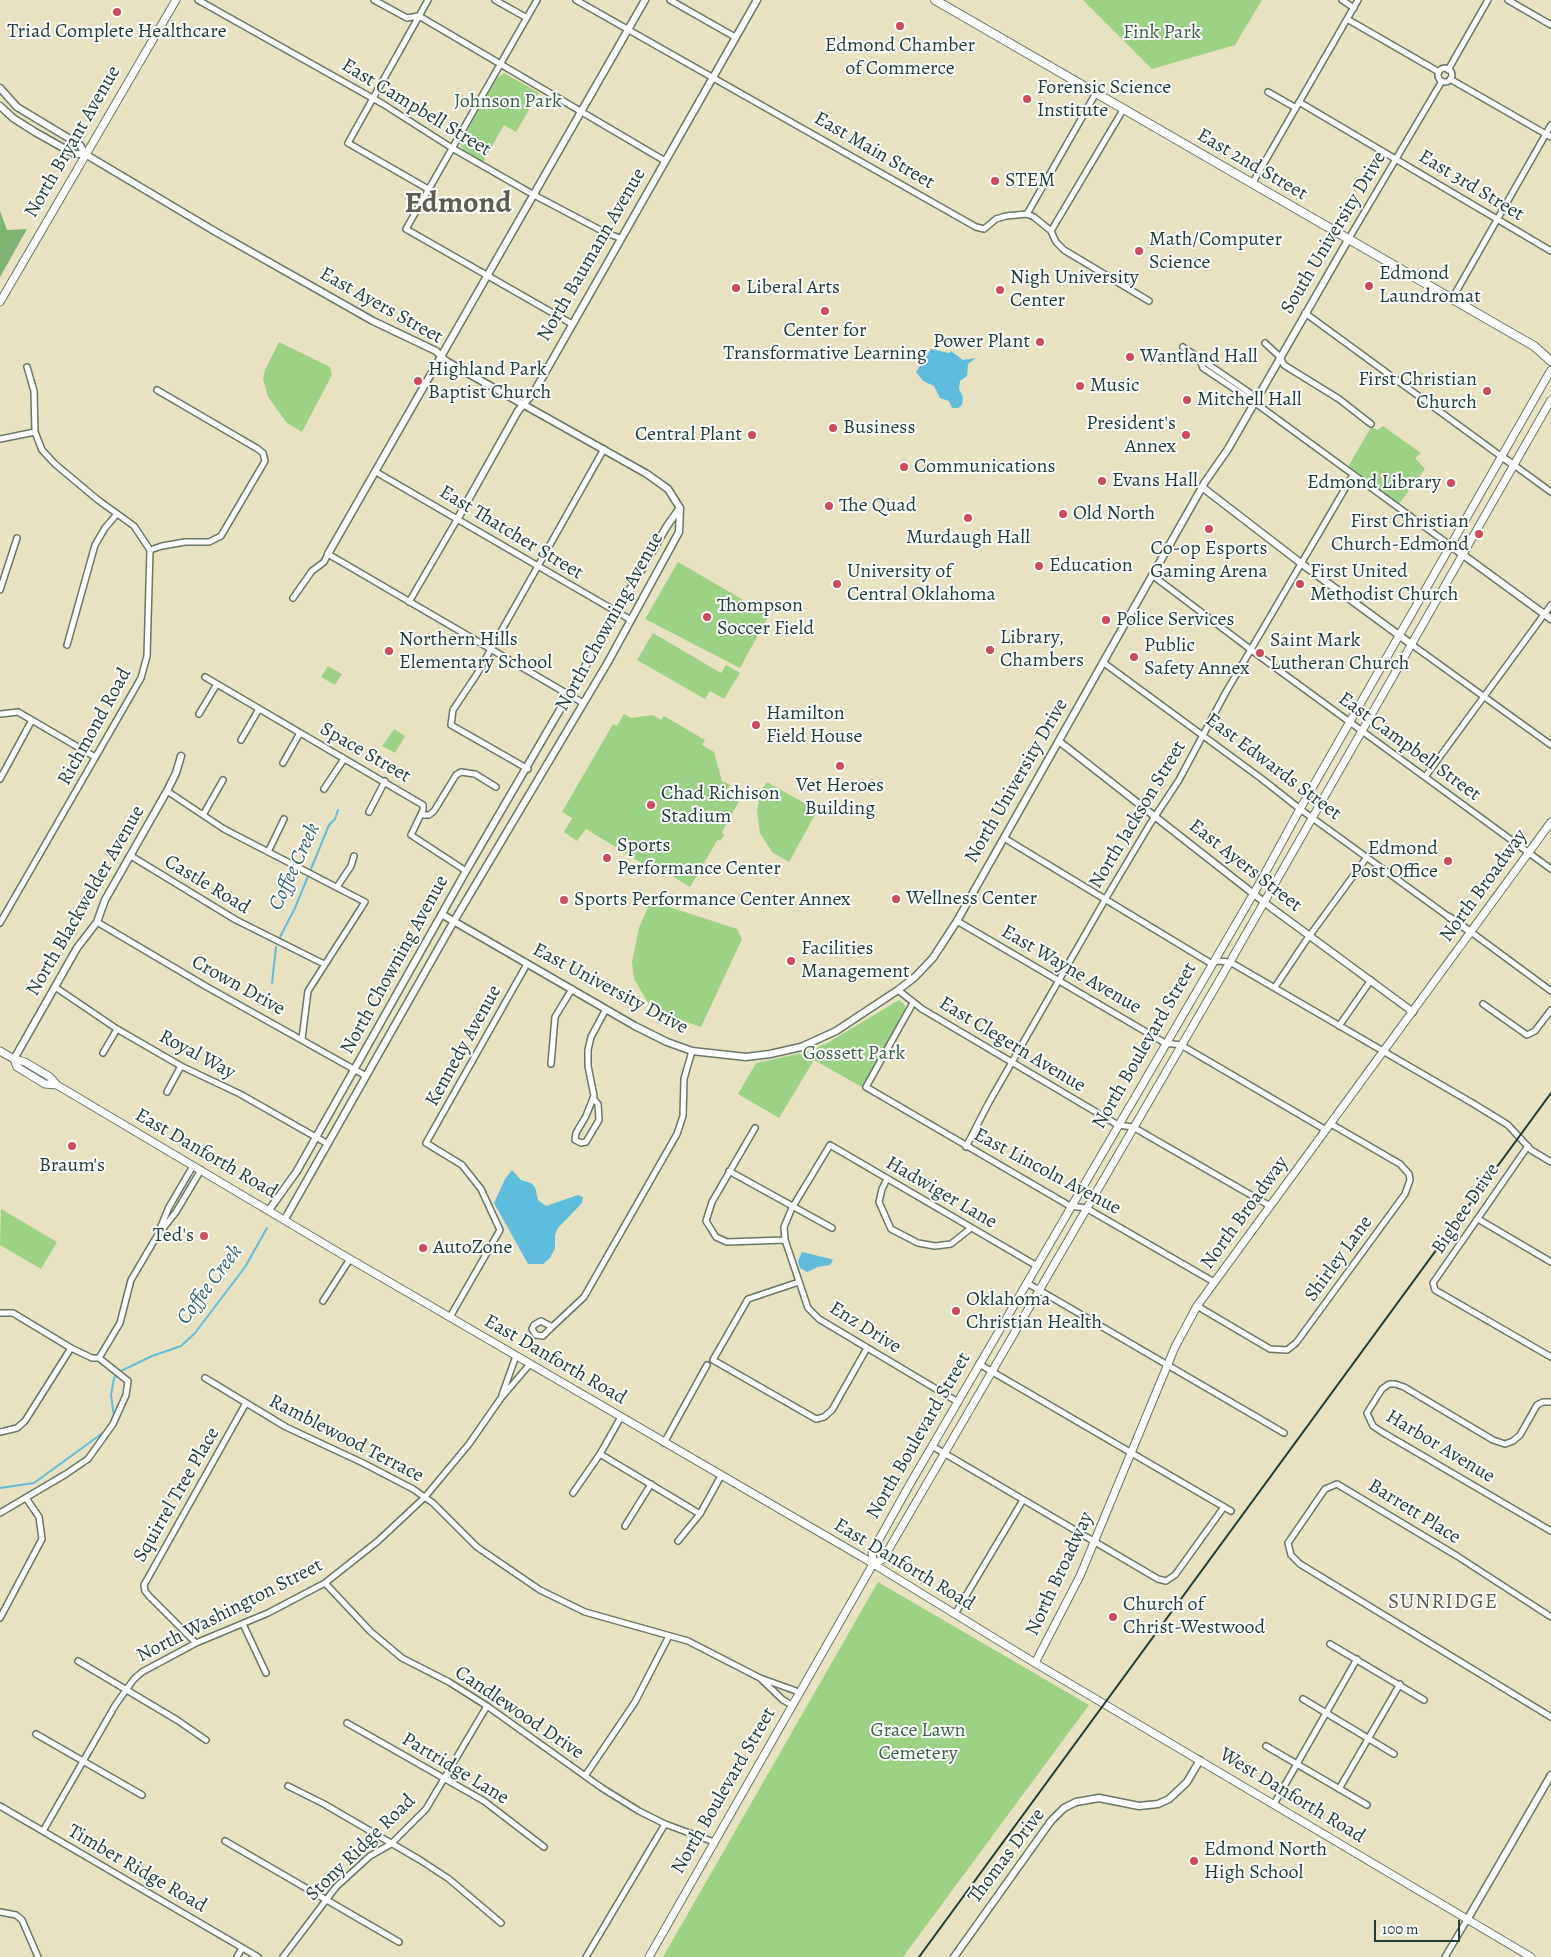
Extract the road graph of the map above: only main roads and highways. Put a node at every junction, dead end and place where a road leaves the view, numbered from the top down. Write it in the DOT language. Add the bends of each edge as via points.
graph roads {
  1 [pos="176,0"];
  2 [pos="935,0"];
  3 [pos="0,302"];
  4 [pos="1551,361"];
  5 [pos="1551,370"];
  6 [pos="1551,400"];
  7 [pos="1551,822"];
  8 [pos="0,1051"];
  9 [pos="1053,1265"];
  10 [pos="1036,1266"];
  11 [pos="975,1400"];
  12 [pos="958,1402"];
  13 [pos="873,1564"];
  14 [pos="1035,1663"];
  15 [pos="649,1957"];
  16 [pos="1531,1957"];
  1 -- 3 [label="main road, North Bryant Avenue"];
  2 -- 4 [label="main road, East 2nd Street" via="1534,346"];
  5 -- 10 [label="main road, North Boulevard Street" via="1253,894"];
  6 -- 9 [label="main road, North Boulevard Street"];
  7 -- 14 [label="main road, North Broadway" via="1214,1282 1181,1333 1064,1612"];
  8 -- 13 [label="main road, East Danforth Road" via="14,1059 17,1067 46,1084 57,1086"];
  9 -- 10 [label="main road"];
  9 -- 11 [label="main road, North Boulevard Street"];
  10 -- 12 [label="main road, North Boulevard Street"];
  11 -- 12 [label="main road"];
  11 -- 13 [label="main road, North Boulevard Street" via="883,1559"];
  12 -- 13 [label="main road, North Boulevard Street" via="872,1552"];
  13 -- 14 [label="main road, East Danforth Road"];
  13 -- 15 [label="main road, North Boulevard Street"];
  14 -- 16 [label="main road, West Danforth Road"];
}
